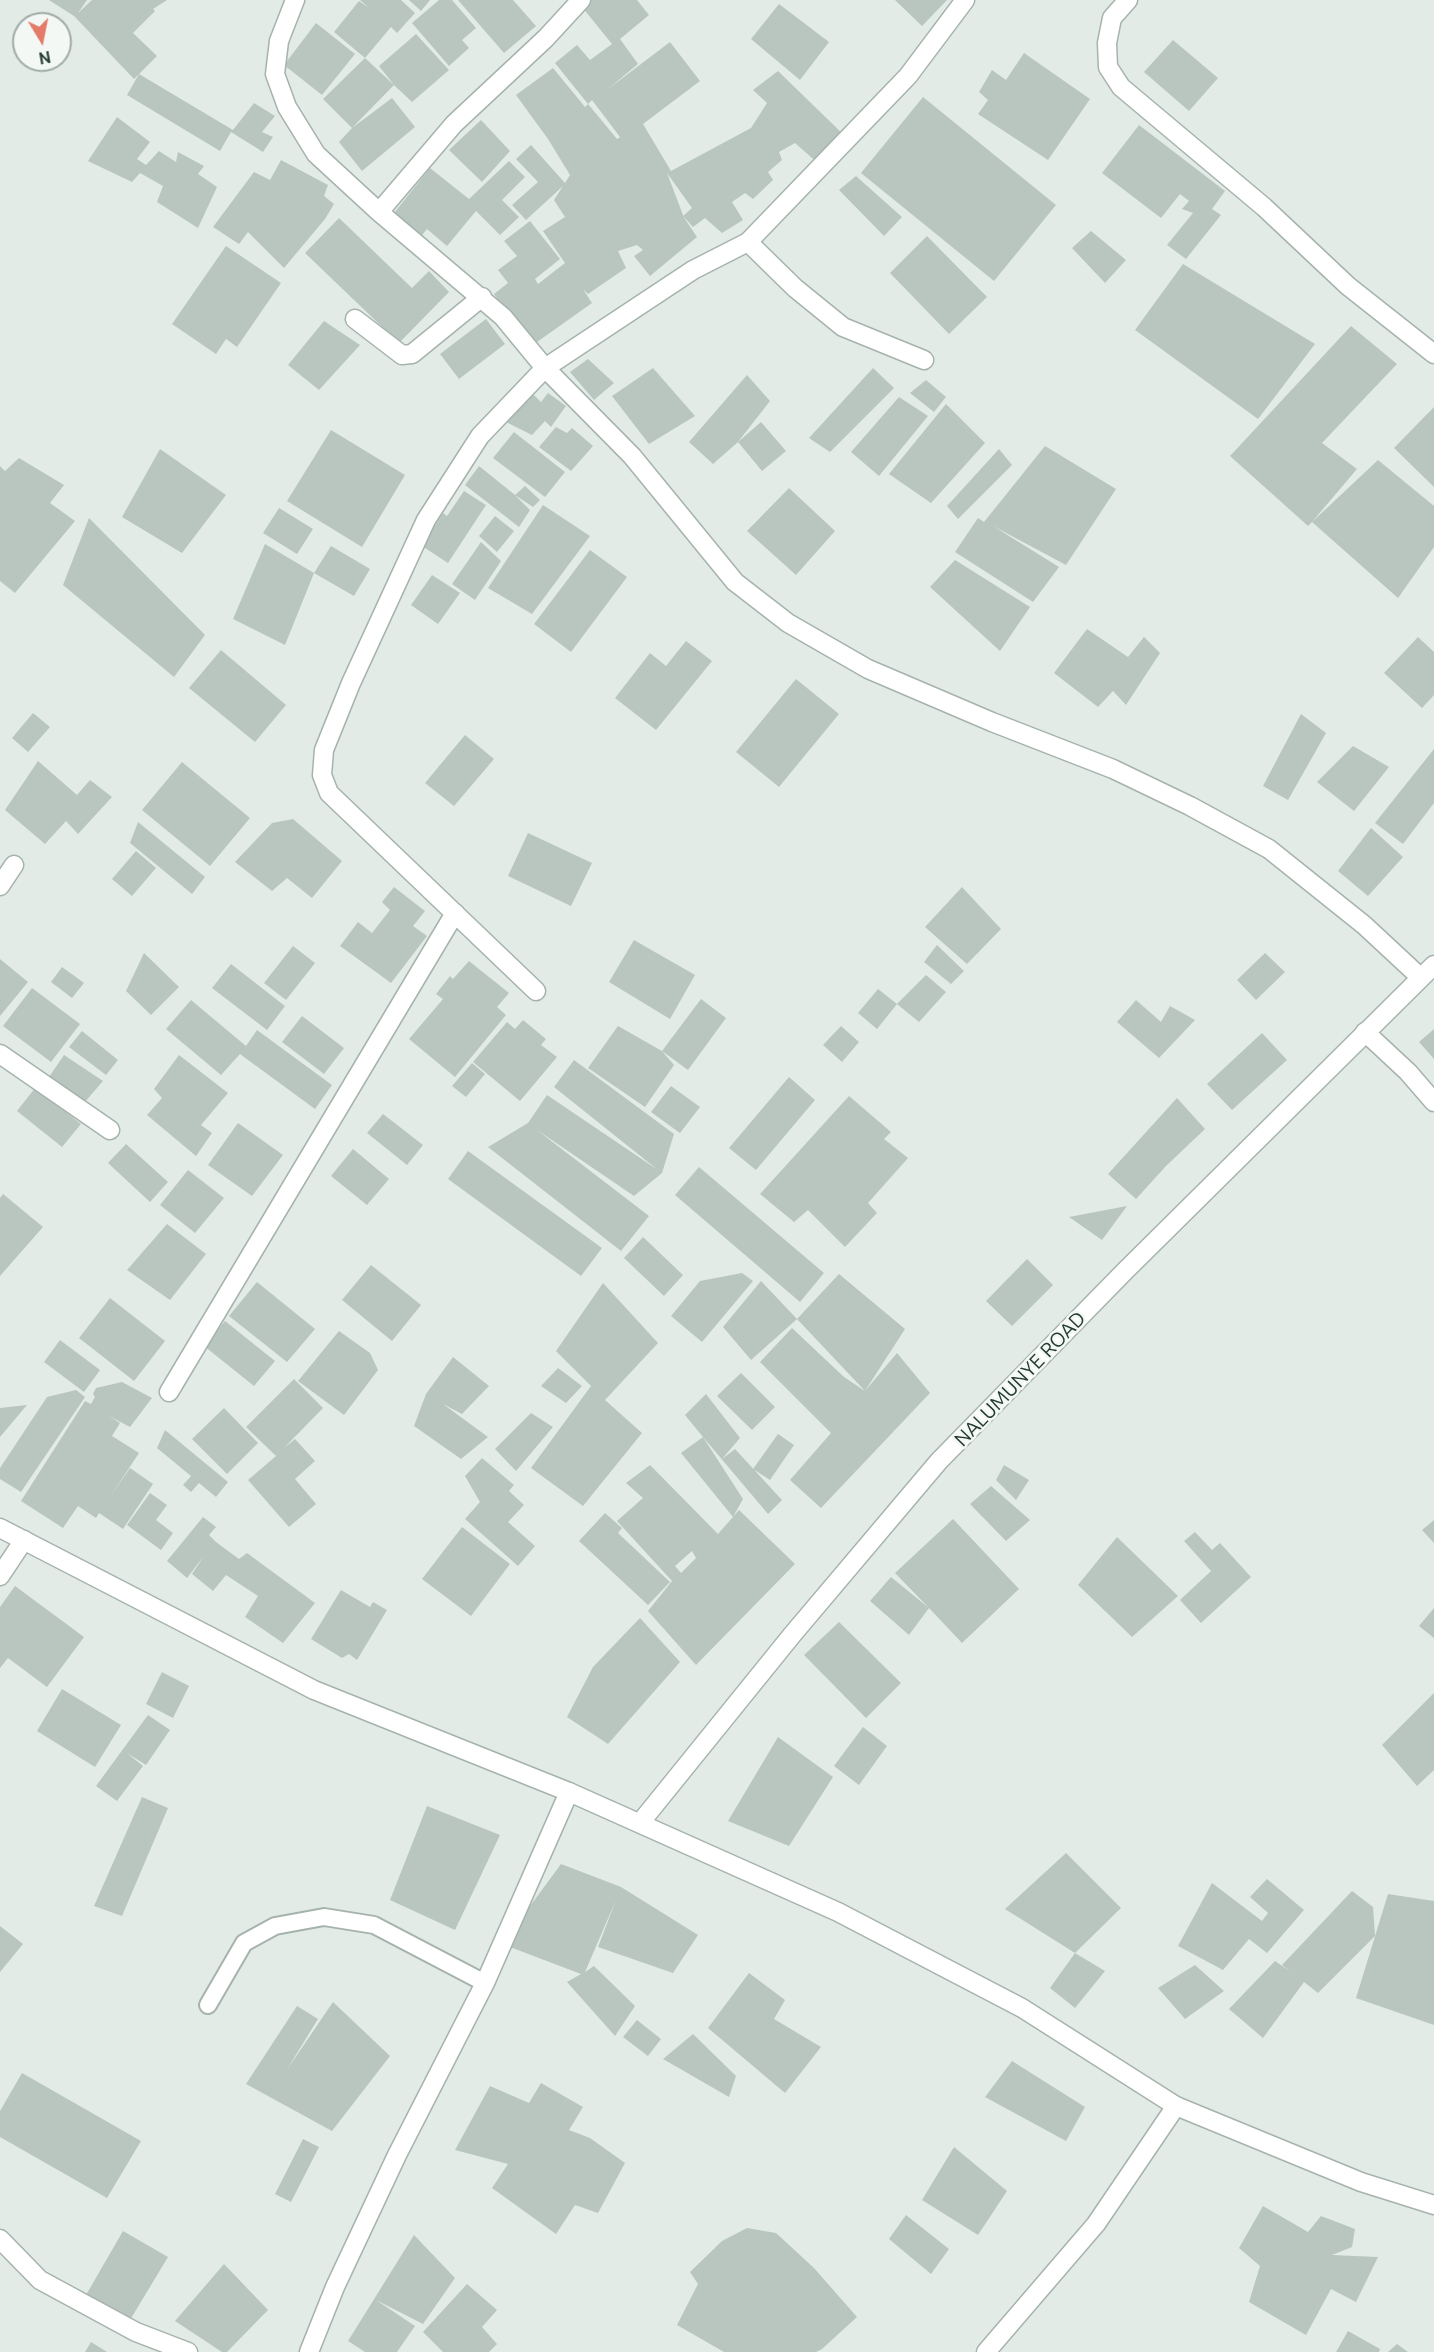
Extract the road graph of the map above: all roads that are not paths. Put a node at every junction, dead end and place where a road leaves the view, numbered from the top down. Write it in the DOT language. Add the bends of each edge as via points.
graph roads {
  1 [pos="295,0"];
  2 [pos="581,0"];
  3 [pos="965,0"];
  4 [pos="1128,0"];
  5 [pos="379,212"];
  6 [pos="748,242"];
  7 [pos="482,297"];
  8 [pos="355,319"];
  9 [pos="1434,354"];
  10 [pos="924,360"];
  11 [pos="545,368"];
  12 [pos="14,864"];
  13 [pos="0,886"];
  14 [pos="455,913"];
  15 [pos="1427,971"];
  16 [pos="536,991"];
  17 [pos="1365,1032"];
  18 [pos="0,1054"];
  19 [pos="1434,1102"];
  20 [pos="110,1130"];
  21 [pos="170,1392"];
  22 [pos="0,1528"];
  23 [pos="24,1540"];
  24 [pos="0,1576"];
  25 [pos="569,1792"];
  26 [pos="640,1823"];
  27 [pos="485,1983"];
  28 [pos="208,2005"];
  29 [pos="1176,2106"];
  30 [pos="1434,2205"];
  31 [pos="0,2239"];
  32 [pos="188,2352"];
  33 [pos="309,2352"];
  34 [pos="986,2352"];
  1 -- 5 [label="street" via="279,41 275,74 287,107 316,154"];
  2 -- 5 [label="street" via="454,124"];
  3 -- 6 [label="street" via="908,76"];
  4 -- 9 [label="street" via="1112,18 1107,43 1108,67 1121,87 1264,207 1348,286"];
  5 -- 7 [label="street"];
  6 -- 10 [label="street" via="843,327"];
  6 -- 11 [label="street" via="693,270"];
  7 -- 8 [label="street" via="412,354 402,355"];
  7 -- 11 [label="street"];
  11 -- 14 [label="street" via="480,436 426,520 324,750 322,776 329,793"];
  11 -- 15 [label="street" via="632,456 735,582 788,623 868,669 1113,769 1269,849"];
  12 -- 13 [label="street"];
  14 -- 16 [label="street"];
  14 -- 21 [label="street"];
  15 -- 17 [label="street, NALUMUNYE ROAD"];
  17 -- 19 [label="street"];
  17 -- 26 [label="street, NALUMUNYE ROAD" via="939,1461"];
  18 -- 20 [label="street"];
  22 -- 23 [label="street"];
  23 -- 24 [label="street"];
  23 -- 25 [label="street" via="314,1690"];
  25 -- 26 [label="street"];
  25 -- 27 [label="street"];
  26 -- 29 [label="street" via="838,1912 1011,2002"];
  27 -- 28 [label="lane" via="374,1925 324,1917 275,1926 244,1943"];
  27 -- 33 [label="street" via="334,2287"];
  29 -- 30 [label="street" via="1361,2182"];
  29 -- 34 [label="street" via="1096,2224"];
  31 -- 32 [label="street" via="40,2280 136,2332"];
}
